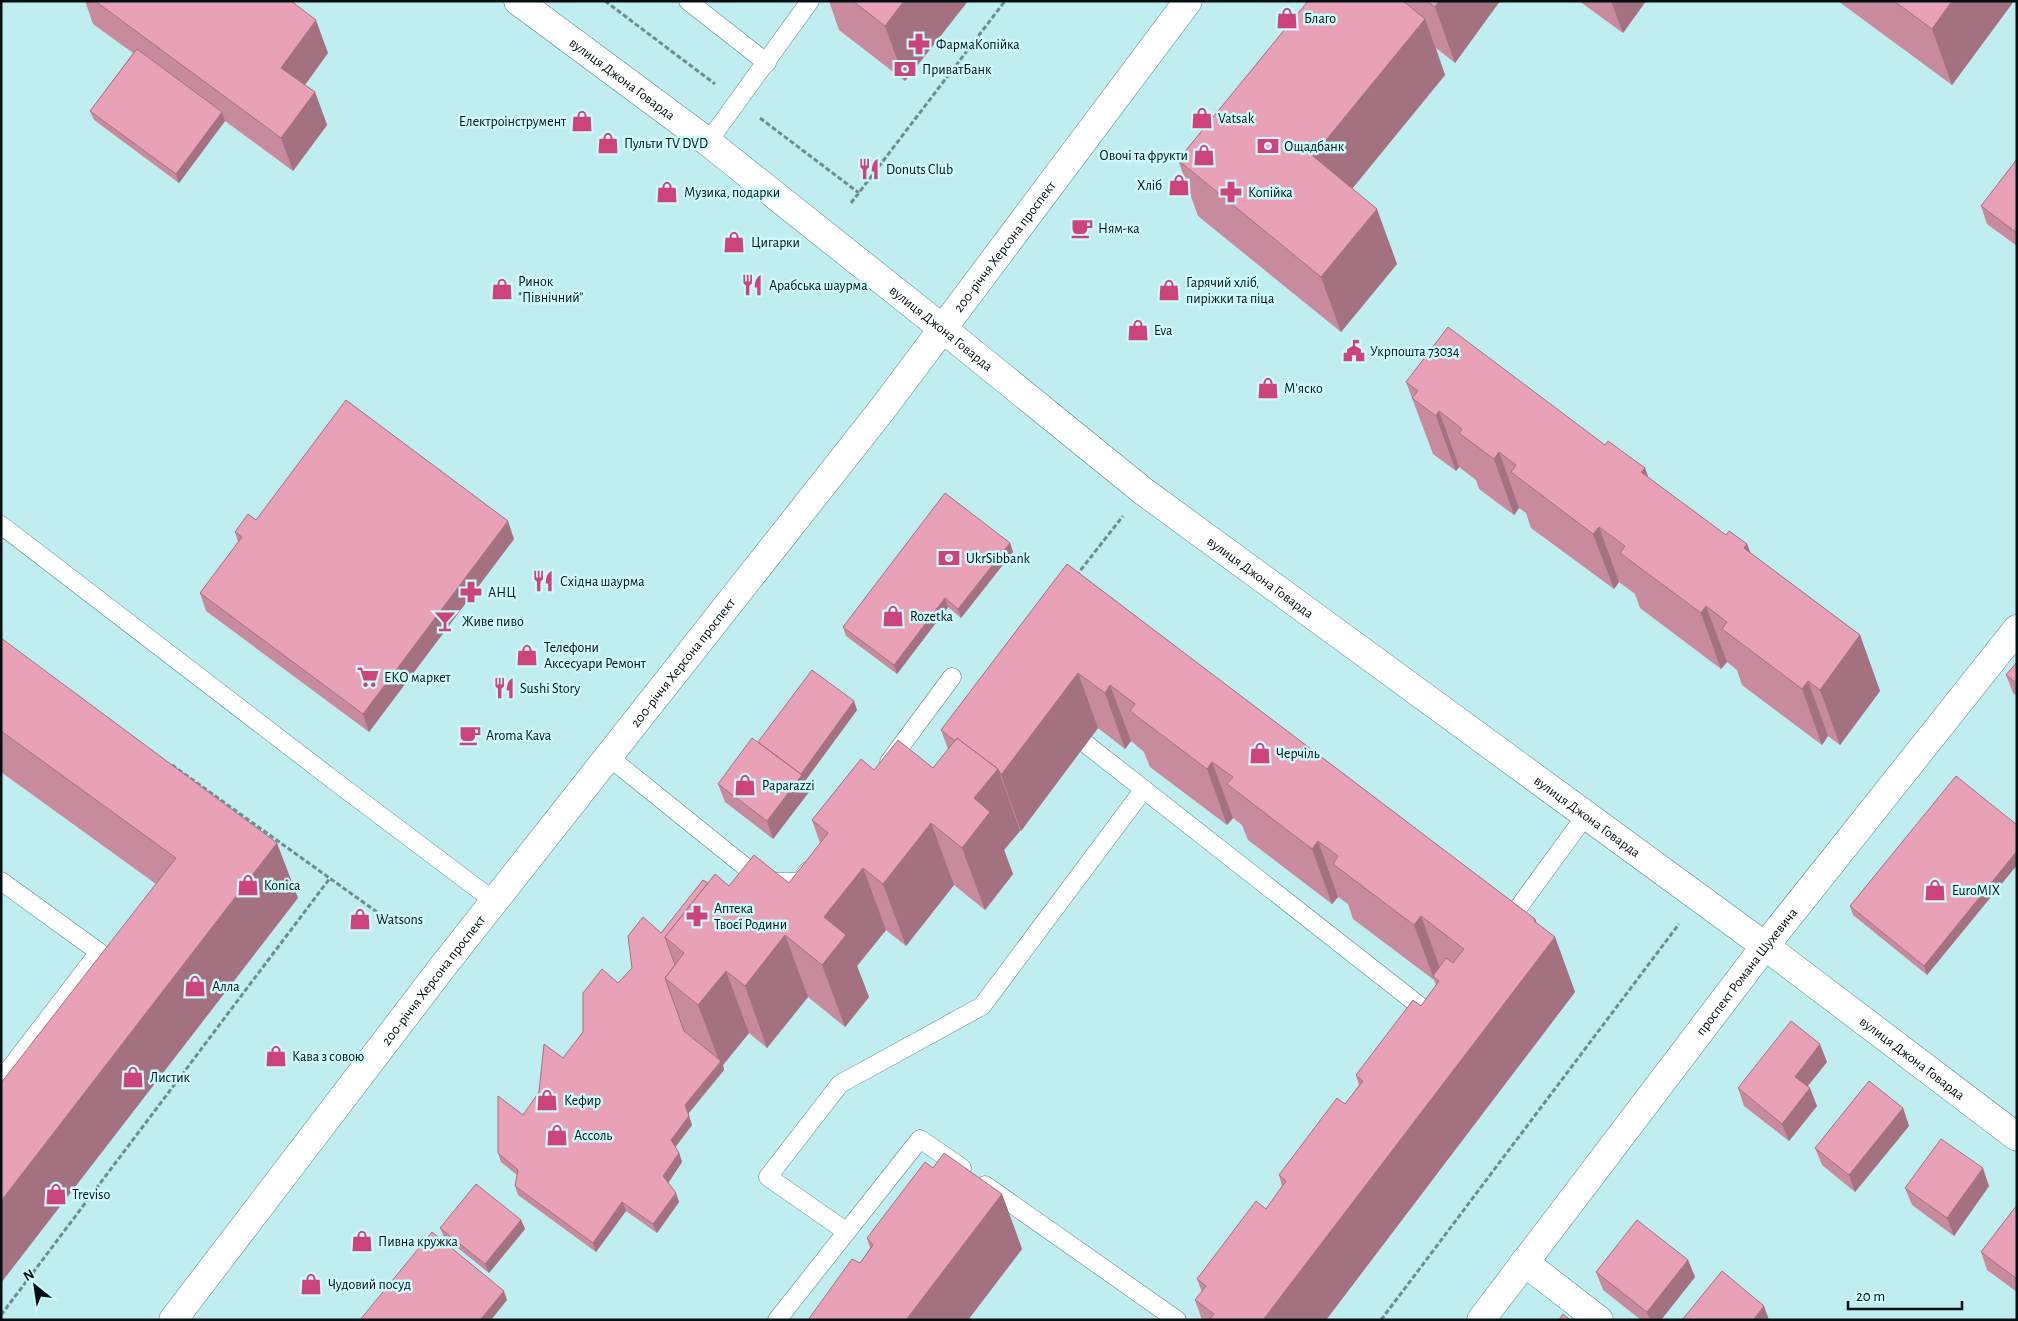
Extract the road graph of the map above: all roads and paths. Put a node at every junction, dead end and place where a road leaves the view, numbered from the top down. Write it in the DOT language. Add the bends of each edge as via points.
graph roads {
  1 [pos="518,1"];
  2 [pos="688,1"];
  3 [pos="810,1"];
  4 [pos="1005,1"];
  5 [pos="1188,1"];
  6 [pos="767,63"];
  7 [pos="708,142"];
  8 [pos="851,203"];
  9 [pos="942,328"];
  10 [pos="1143,491"];
  11 [pos="1,525"];
  12 [pos="1071,583"];
  13 [pos="2017,629"];
  14 [pos="952,677"];
  15 [pos="1086,744"];
  16 [pos="609,757"];
  17 [pos="170,763"];
  18 [pos="882,772"];
  19 [pos="1144,790"];
  20 [pos="1586,815"];
  21 [pos="817,859"];
  22 [pos="330,878"];
  23 [pos="1,882"];
  24 [pos="1699,897"];
  25 [pos="494,901"];
  26 [pos="388,920"];
  27 [pos="1500,932"];
  28 [pos="1765,946"];
  29 [pos="1425,1034"];
  30 [pos="1,1080"];
  31 [pos="2017,1137"];
  32 [pos="847,1232"];
  33 [pos="1524,1262"];
  34 [pos="1,1315"];
  35 [pos="173,1320"];
  36 [pos="777,1320"];
  37 [pos="1176,1320"];
  38 [pos="1382,1320"];
  39 [pos="1480,1320"];
  40 [pos="1599,1320"];
  1 -- 7 [label="street, вулиця Джона Говарда"];
  2 -- 6 [label="lane"];
  3 -- 6 [label="lane"];
  4 -- 8 [label="path"];
  5 -- 9 [label="street, 200-річчя Херсона проспект"];
  6 -- 7 [label="lane"];
  7 -- 9 [label="street, вулиця Джона Говарда"];
  9 -- 10 [label="street, вулиця Джона Говарда"];
  9 -- 16 [label="street, 200-річчя Херсона проспект" via="878,415"];
  10 -- 12 [label="path"];
  10 -- 20 [label="street, вулиця Джона Говарда"];
  11 -- 25 [label="lane"];
  13 -- 28 [label="street, проспект Романа Шухевича"];
  14 -- 18 [label="lane"];
  15 -- 19 [label="lane"];
  16 -- 21 [label="lane" via="764,882 800,882"];
  16 -- 25 [label="street, 200-річчя Херсона проспект"];
  17 -- 22 [label="path"];
  19 -- 29 [label="lane" via="1441,1012"];
  19 -- 32 [label="lane" via="982,1006 840,1084 768,1177"];
  20 -- 24 [label="street, вулиця Джона Говарда"];
  20 -- 27 [label="lane"];
  22 -- 26 [label="path"];
  22 -- 34 [label="path"];
  23 -- 30 [label="lane" via="99,952"];
  24 -- 28 [label="street, вулиця Джона Говарда"];
  24 -- 38 [label="path"];
  25 -- 35 [label="street, 200-річчя Херсона проспект"];
  28 -- 31 [label="street, вулиця Джона Говарда"];
  28 -- 33 [label="street, проспект Романа Шухевича"];
  32 -- 36 [label="lane"];
  32 -- 37 [label="lane" via="920,1139"];
  33 -- 39 [label="street, проспект Романа Шухевича"];
  33 -- 40 [label="street"];
}
